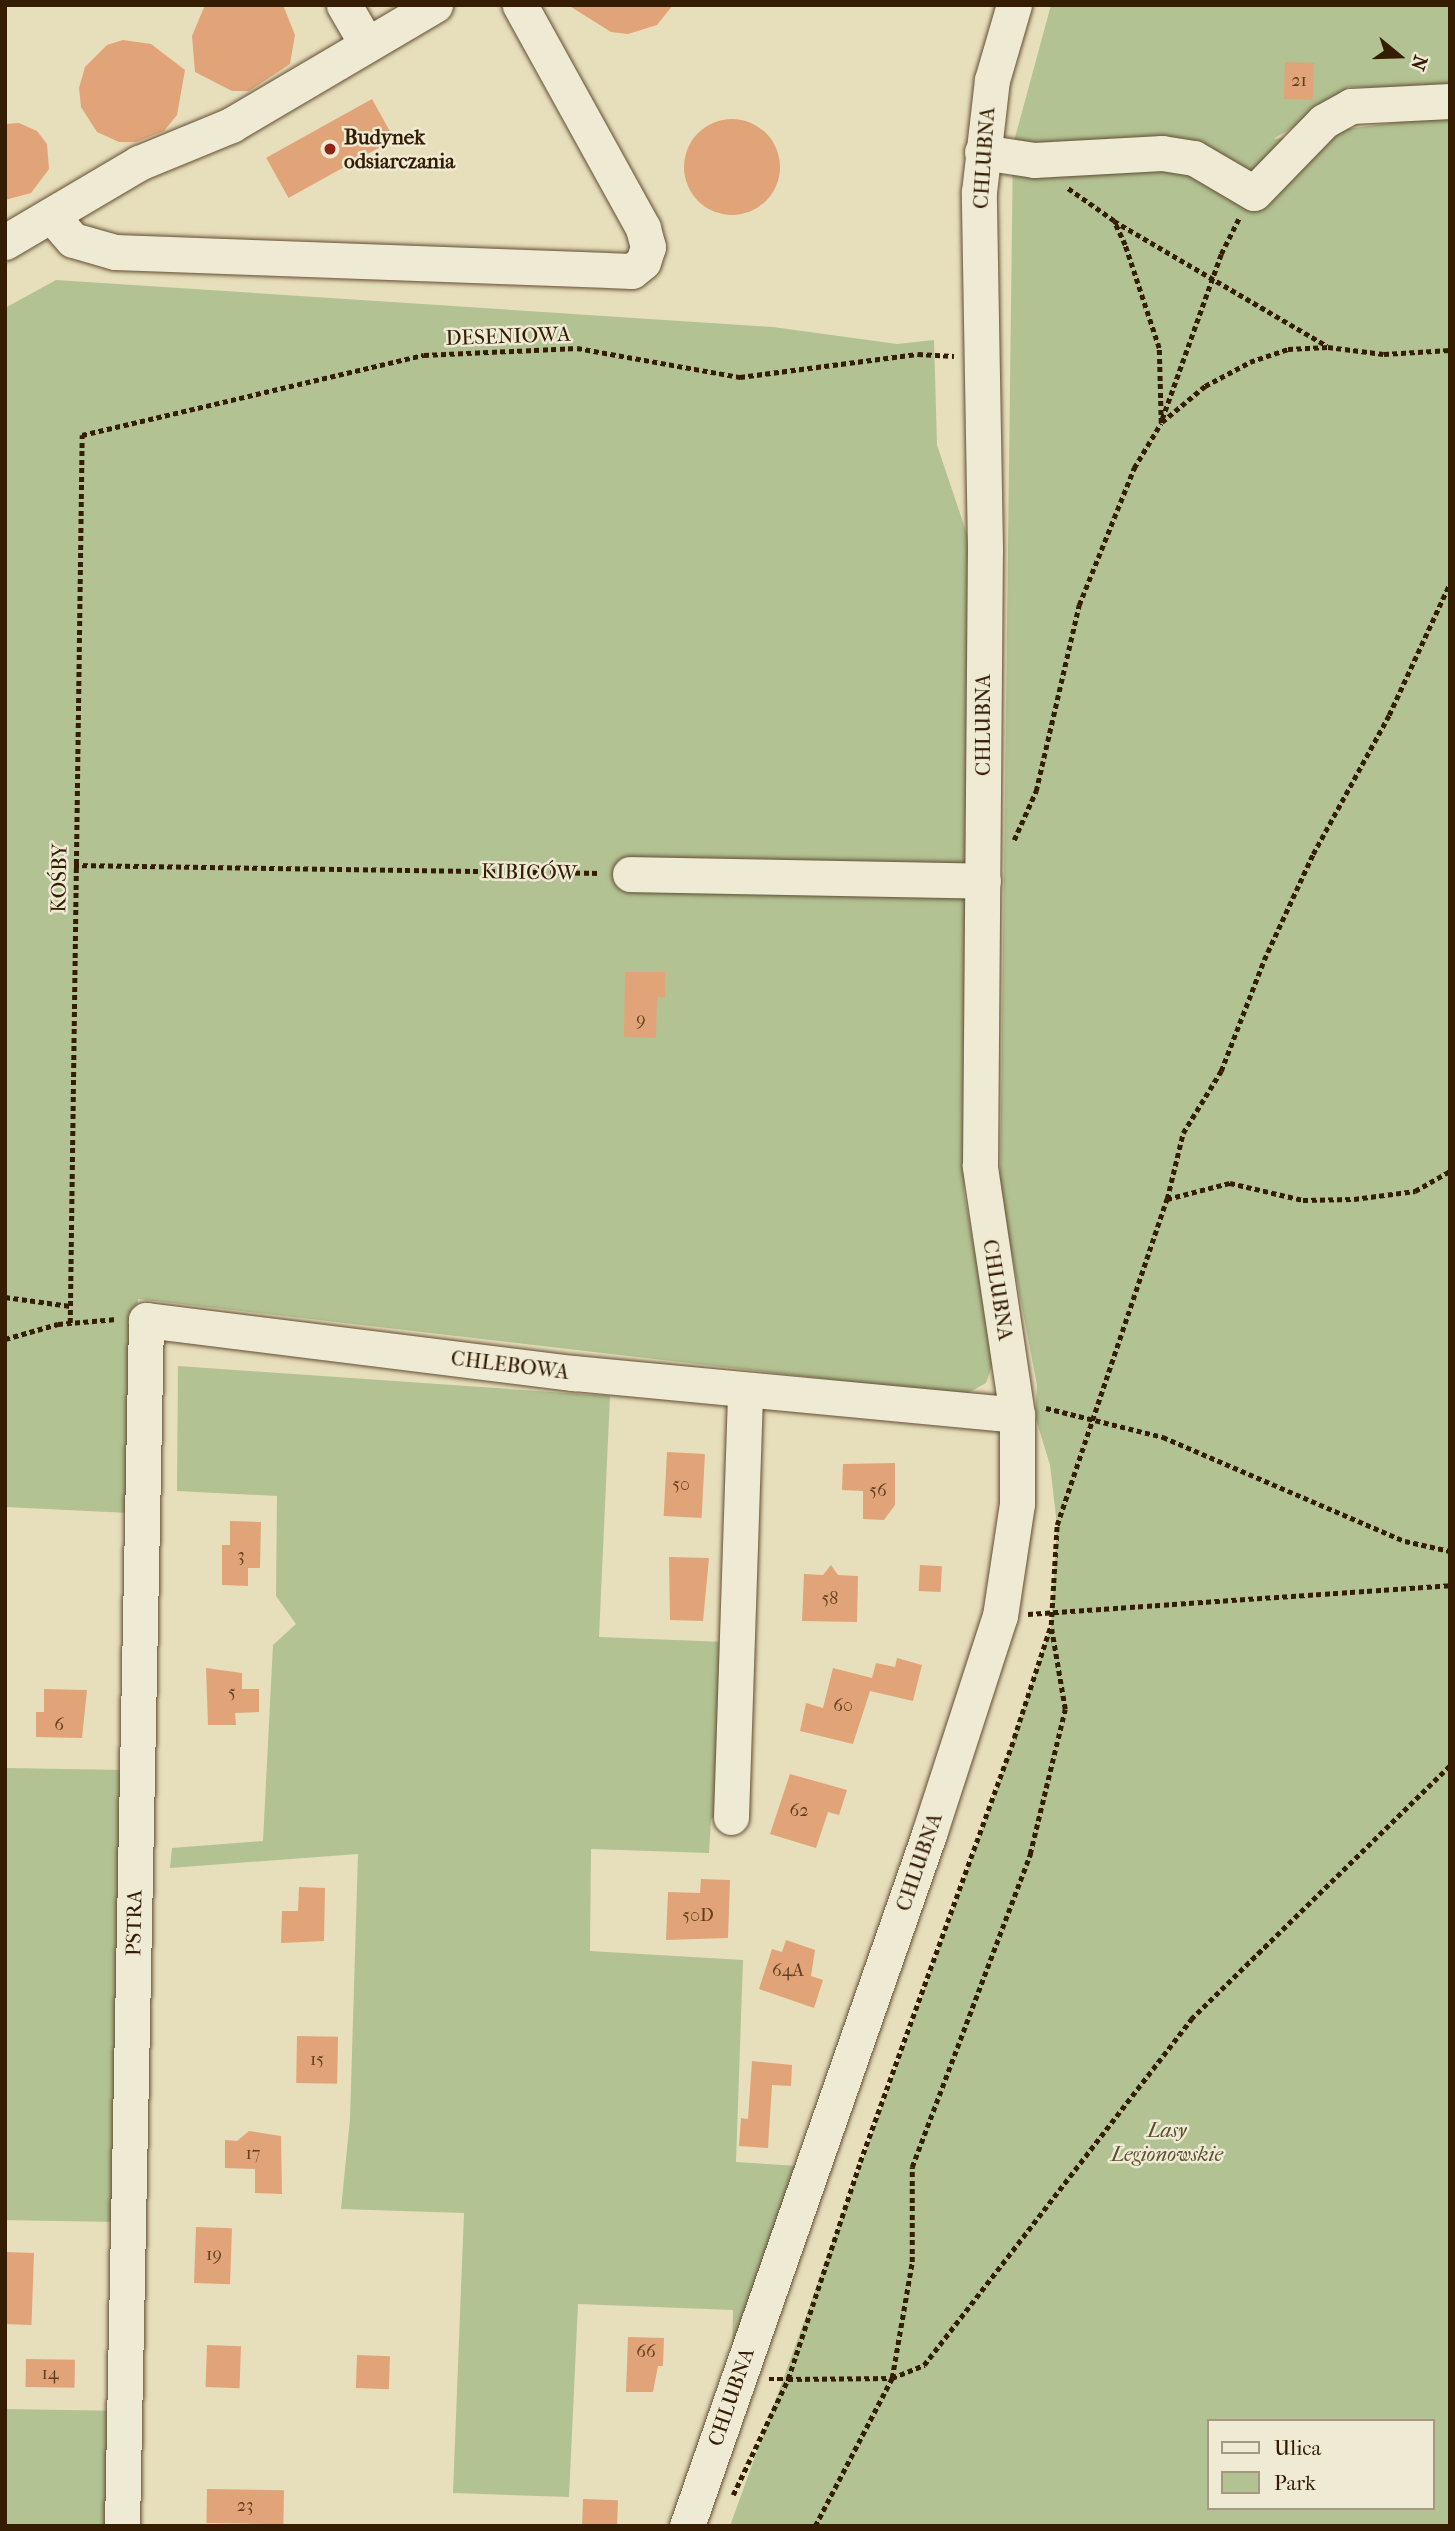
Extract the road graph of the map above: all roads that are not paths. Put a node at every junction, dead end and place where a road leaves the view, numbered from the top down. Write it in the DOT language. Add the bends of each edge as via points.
graph roads {
  1 [pos="344,5"];
  2 [pos="435,5"];
  3 [pos="520,5"];
  4 [pos="1014,5"];
  5 [pos="366,43"];
  6 [pos="1450,101"];
  7 [pos="982,152"];
  8 [pos="51,215"];
  9 [pos="5,242"];
  10 [pos="630,874"];
  11 [pos="983,881"];
  12 [pos="146,1320"];
  13 [pos="745,1390"];
  14 [pos="1016,1408"];
  15 [pos="731,1817"];
  16 [pos="122,2526"];
  17 [pos="687,2526"];
  1 -- 5 [label="street"];
  2 -- 5 [label="street"];
  3 -- 8 [label="street" via="643,228 648,247 643,262 632,271 116,252 73,240"];
  4 -- 7 [label="street, CHLUBNA" via="992,80"];
  5 -- 8 [label="street" via="231,125 139,163"];
  6 -- 7 [label="street" via="1351,106 1324,121 1254,193 1194,158 1163,153 1034,160"];
  7 -- 11 [label="street, CHLUBNA"];
  8 -- 9 [label="street"];
  10 -- 11 [label="street"];
  11 -- 14 [label="street, CHLUBNA" via="979,1166"];
  12 -- 13 [label="street, CHLEBOWA"];
  12 -- 16 [label="street, PSTRA"];
  13 -- 14 [label="street, CHLEBOWA"];
  13 -- 15 [label="street"];
  14 -- 17 [label="street, CHLUBNA" via="1017,1504 1000,1616 929,1834"];
}
